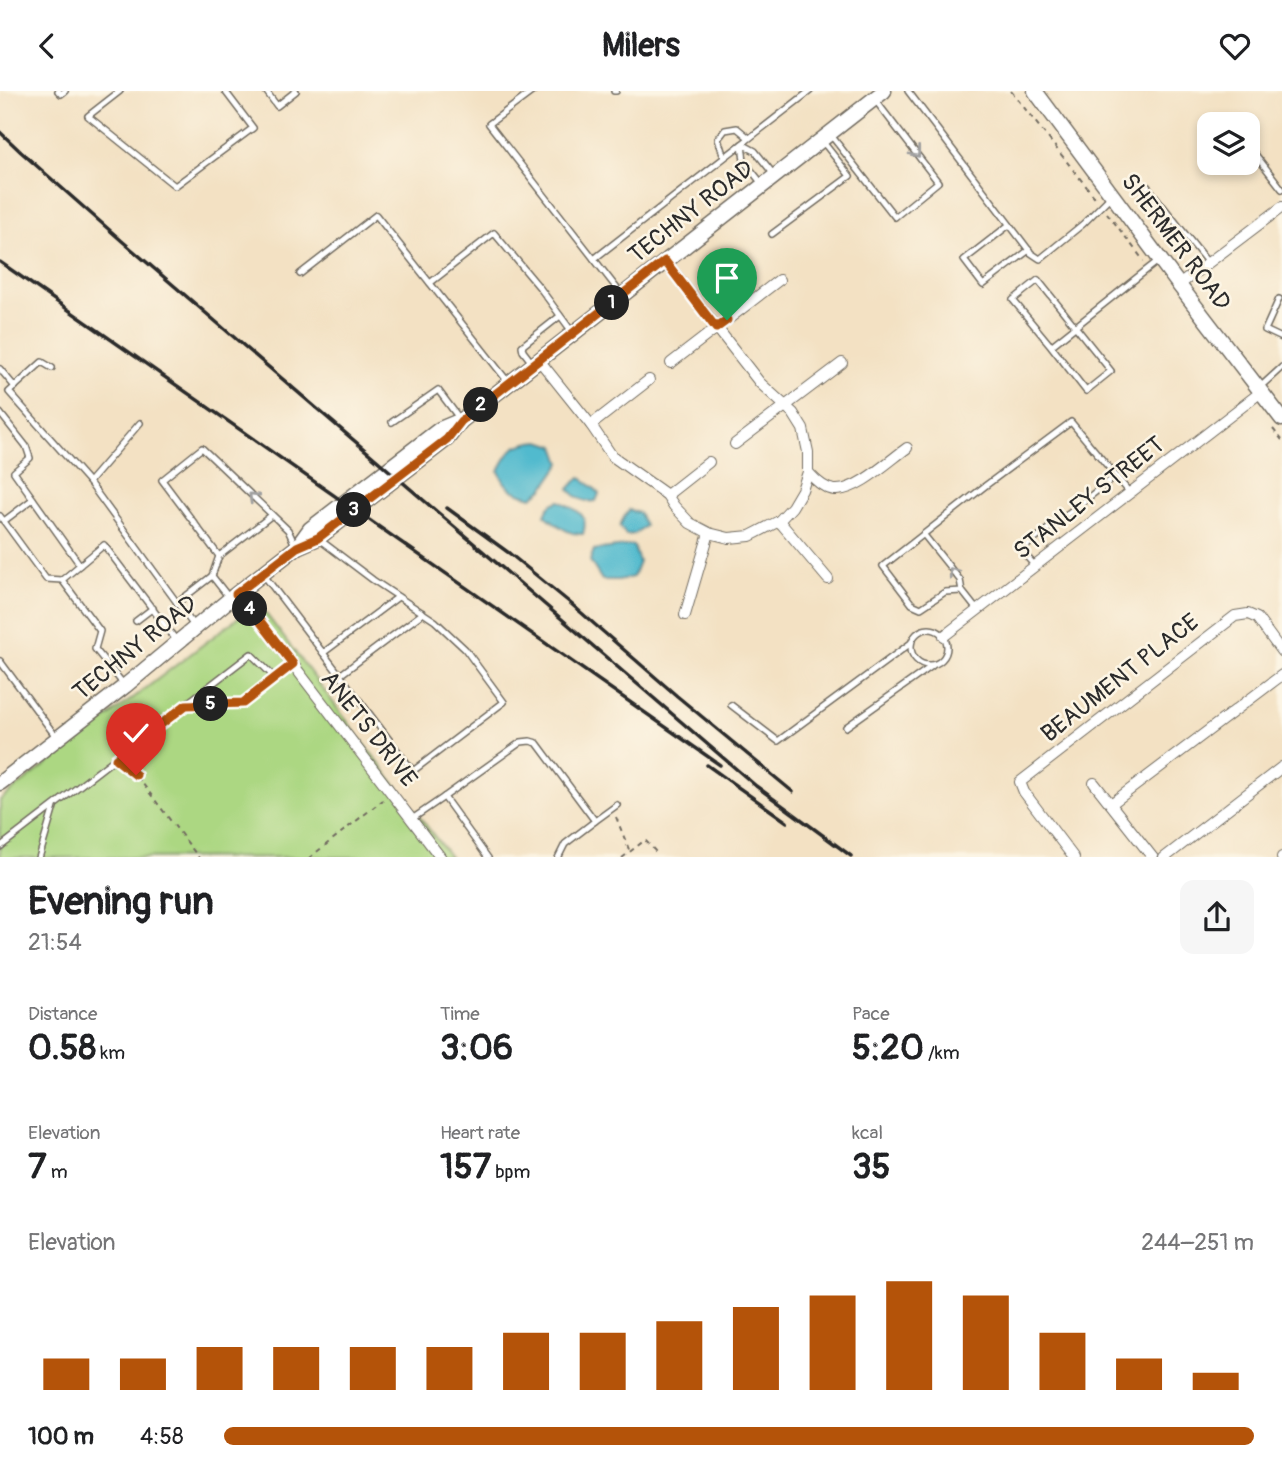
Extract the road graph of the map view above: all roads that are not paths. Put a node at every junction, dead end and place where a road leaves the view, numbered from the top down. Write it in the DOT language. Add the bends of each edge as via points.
graph roads {
  1 [pos="58,91"];
  2 [pos="65,91"];
  3 [pos="120,91"];
  4 [pos="225,91"];
  5 [pos="265,91"];
  6 [pos="296,91"];
  7 [pos="533,91"];
  8 [pos="810,91"];
  9 [pos="908,91"];
  10 [pos="1035,91"];
  11 [pos="879,95"];
  12 [pos="826,136"];
  13 [pos="749,138"];
  14 [pos="742,144"];
  15 [pos="724,157"];
  16 [pos="1260,161"];
  17 [pos="775,176"];
  18 [pos="763,185"];
  19 [pos="1147,186"];
  20 [pos="1282,189"];
  21 [pos="1113,195"];
  22 [pos="1282,207"];
  23 [pos="1009,225"];
  24 [pos="772,235"];
  25 [pos="1029,250"];
  26 [pos="594,259"];
  27 [pos="1160,259"];
  28 [pos="665,261"];
  29 [pos="1208,263"];
  30 [pos="300,274"];
  31 [pos="779,279"];
  32 [pos="430,283"];
  33 [pos="1179,285"];
  34 [pos="622,295"];
  35 [pos="1279,299"];
  36 [pos="560,316"];
  37 [pos="1075,327"];
  38 [pos="716,328"];
  39 [pos="573,333"];
  40 [pos="1282,338"];
  41 [pos="1051,347"];
  42 [pos="536,362"];
  43 [pos="671,363"];
  44 [pos="842,363"];
  45 [pos="1282,367"];
  46 [pos="0,369"];
  47 [pos="52,369"];
  48 [pos="649,380"];
  49 [pos="509,383"];
  50 [pos="15,387"];
  51 [pos="1260,391"];
  52 [pos="786,406"];
  53 [pos="0,414"];
  54 [pos="1282,419"];
  55 [pos="461,421"];
  56 [pos="391,422"];
  57 [pos="140,423"];
  58 [pos="591,425"];
  59 [pos="735,445"];
  60 [pos="907,448"];
  61 [pos="709,462"];
  62 [pos="808,473"];
  63 [pos="1116,476"];
  64 [pos="89,482"];
  65 [pos="1130,493"];
  66 [pos="667,495"];
  67 [pos="33,499"];
  68 [pos="272,515"];
  69 [pos="2,518"];
  70 [pos="779,521"];
  71 [pos="709,533"];
  72 [pos="924,535"];
  73 [pos="318,538"];
  74 [pos="297,547"];
  75 [pos="219,556"];
  76 [pos="80,565"];
  77 [pos="1035,566"];
  78 [pos="262,574"];
  79 [pos="212,576"];
  80 [pos="828,579"];
  81 [pos="62,580"];
  82 [pos="962,591"];
  83 [pos="233,597"];
  84 [pos="398,597"];
  85 [pos="177,603"];
  86 [pos="153,608"];
  87 [pos="977,610"];
  88 [pos="423,613"];
  89 [pos="685,615"];
  90 [pos="136,621"];
  91 [pos="196,629"];
  92 [pos="944,636"];
  93 [pos="178,643"];
  94 [pos="911,643"];
  95 [pos="1282,652"];
  96 [pos="323,653"];
  97 [pos="0,661"];
  98 [pos="293,664"];
  99 [pos="934,664"];
  100 [pos="340,675"];
  101 [pos="1282,675"];
  102 [pos="275,678"];
  103 [pos="125,686"];
  104 [pos="186,705"];
  105 [pos="731,705"];
  106 [pos="846,727"];
  107 [pos="57,738"];
  108 [pos="1282,767"];
  109 [pos="0,783"];
  110 [pos="1094,783"];
  111 [pos="444,797"];
  112 [pos="1111,804"];
  113 [pos="54,806"];
  114 [pos="615,807"];
  115 [pos="412,819"];
  116 [pos="595,821"];
  117 [pos="0,847"];
  118 [pos="39,857"];
  119 [pos="441,857"];
  120 [pos="488,857"];
  121 [pos="558,857"];
  122 [pos="1074,857"];
  123 [pos="1153,857"];
  124 [pos="1164,857"];
  1 -- 2 [label="lane"];
  3 -- 4 [label="lane" via="88,116 175,186 253,128"];
  5 -- 6 [label="lane" via="277,106"];
  7 -- 26 [label="lane" via="489,124"];
  8 -- 13 [label="lane"];
  9 -- 23 [label="lane"];
  10 -- 21 [label="main road, SHERMER ROAD"];
  11 -- 12 [label="main road, TECHNY ROAD"];
  11 -- 12 [label="lane, one-way" via="938,182 895,217"];
  12 -- 17 [label="main road, TECHNY ROAD"];
  12 -- 24 [label="lane" via="850,176"];
  13 -- 14 [label="lane"];
  13 -- 15 [label="lane" via="737,128 725,130 718,139"];
  14 -- 15 [label="lane"];
  14 -- 17 [label="lane" via="755,151"];
  14 -- 18 [label="lane" via="744,161"];
  15 -- 26 [label="lane"];
  16 -- 20 [label="lane"];
  17 -- 18 [label="main road, TECHNY ROAD"];
  18 -- 28 [label="main road, TECHNY ROAD"];
  19 -- 29 [label="lane"];
  21 -- 25 [label="lane" via="1040,259"];
  21 -- 27 [label="main road, SHERMER ROAD"];
  22 -- 29 [label="street"];
  23 -- 25 [label="lane"];
  23 -- 25 [label="lane" via="964,260 983,285"];
  26 -- 34 [label="lane"];
  27 -- 33 [label="main road, SHERMER ROAD"];
  27 -- 37 [label="lane"];
  28 -- 34 [label="main road, TECHNY ROAD"];
  28 -- 38 [label="street"];
  29 -- 33 [label="street"];
  30 -- 32 [label="lane" via="376,215"];
  31 -- 38 [label="street"];
  32 -- 36 [label="lane" via="494,233"];
  32 -- 49 [label="lane"];
  33 -- 51 [label="main road, SHERMER ROAD"];
  34 -- 39 [label="main road, TECHNY ROAD"];
  35 -- 40 [label="lane" via="1265,330"];
  36 -- 39 [label="lane"];
  36 -- 42 [label="lane" via="522,346"];
  37 -- 41 [label="lane"];
  37 -- 41 [label="lane" via="1111,371 1103,378 1086,391"];
  37 -- 41 [label="lane" via="1038,280 1013,300"];
  38 -- 43 [label="street"];
  38 -- 52 [label="street" via="760,383"];
  39 -- 42 [label="main road, TECHNY ROAD"];
  42 -- 49 [label="main road, TECHNY ROAD"];
  42 -- 58 [label="street"];
  44 -- 52 [label="street"];
  45 -- 51 [label="lane"];
  46 -- 50 [label="lane"];
  47 -- 50 [label="lane" via="42,362"];
  48 -- 58 [label="street"];
  49 -- 55 [label="main road, TECHNY ROAD"];
  50 -- 64 [label="lane" via="9,392"];
  51 -- 54 [label="main road, SHERMER ROAD"];
  51 -- 65 [label="street, STANLEY STREET"];
  52 -- 59 [label="street"];
  52 -- 62 [label="street" via="803,429"];
  53 -- 67 [label="lane" via="26,446 30,458 14,472"];
  55 -- 56 [label="lane" via="438,390"];
  55 -- 73 [label="main road, TECHNY ROAD" via="447,439"];
  55 -- 74 [label="main road, TECHNY ROAD" via="440,429 310,529"];
  57 -- 64 [label="lane"];
  58 -- 66 [label="street" via="612,456"];
  60 -- 62 [label="street" via="853,487 836,490"];
  61 -- 66 [label="street"];
  62 -- 70 [label="street" via="792,507"];
  63 -- 65 [label="lane"];
  63 -- 72 [label="lane" via="1071,422"];
  63 -- 77 [label="lane" via="1021,550"];
  64 -- 85 [label="lane"];
  65 -- 77 [label="street, STANLEY STREET"];
  66 -- 71 [label="street" via="690,523"];
  67 -- 69 [label="lane"];
  67 -- 76 [label="lane"];
  68 -- 74 [label="lane"];
  68 -- 75 [label="lane"];
  68 -- 75 [label="lane, one-way" via="202,448 162,480"];
  69 -- 81 [label="lane" via="46,579"];
  70 -- 71 [label="street" via="750,536 729,538"];
  70 -- 80 [label="street"];
  71 -- 89 [label="street"];
  82 -- 72 [label="lane, one-way" via="960,580"];
  72 -- 82 [label="lane" via="883,566 912,604 921,608 945,592"];
  73 -- 74 [label="main road, TECHNY ROAD"];
  73 -- 84 [label="lane"];
  74 -- 78 [label="main road, TECHNY ROAD"];
  75 -- 79 [label="lane"];
  76 -- 81 [label="lane"];
  76 -- 86 [label="lane" via="104,545"];
  77 -- 87 [label="street, STANLEY STREET"];
  78 -- 83 [label="main road, TECHNY ROAD"];
  78 -- 96 [label="lane"];
  79 -- 83 [label="lane"];
  79 -- 85 [label="lane"];
  81 -- 103 [label="lane" via="100,631 95,649"];
  82 -- 87 [label="lane"];
  83 -- 91 [label="main road, TECHNY ROAD"];
  83 -- 98 [label="street, ANETS DRIVE" via="253,612"];
  84 -- 88 [label="lane"];
  84 -- 96 [label="lane"];
  85 -- 91 [label="lane"];
  86 -- 90 [label="lane"];
  86 -- 93 [label="lane"];
  87 -- 92 [label="street, STANLEY STREET"];
  88 -- 100 [label="lane"];
  88 -- 100 [label="lane" via="465,649 504,702 413,771"];
  91 -- 93 [label="main road, TECHNY ROAD"];
  92 -- 94 [label="lane" via="934,629 922,630"];
  92 -- 99 [label="lane" via="946,652"];
  93 -- 103 [label="main road, TECHNY ROAD"];
  94 -- 99 [label="lane" via="917,660"];
  94 -- 105 [label="lane" via="778,741"];
  95 -- 122 [label="street, BEAUMENT PLACE" via="1257,618 1235,616 1020,782"];
  96 -- 100 [label="lane"];
  97 -- 107 [label="lane"];
  98 -- 102 [label="lane"];
  98 -- 115 [label="street, ANETS DRIVE"];
  99 -- 106 [label="lane"];
  101 -- 112 [label="street"];
  102 -- 104 [label="lane" via="243,703"];
  102 -- 104 [label="lane" via="251,654"];
  103 -- 107 [label="main road, TECHNY ROAD"];
  104 -- 113 [label="lane"];
  107 -- 109 [label="main road, TECHNY ROAD"];
  108 -- 124 [label="street"];
  110 -- 112 [label="street"];
  111 -- 115 [label="lane"];
  111 -- 116 [label="lane" via="521,742 530,741 537,743"];
  111 -- 120 [label="lane"];
  112 -- 123 [label="street"];
  113 -- 117 [label="lane"];
  113 -- 118 [label="lane"];
  114 -- 116 [label="lane"];
  115 -- 119 [label="street, ANETS DRIVE"];
  116 -- 121 [label="lane" via="565,844"];
}
